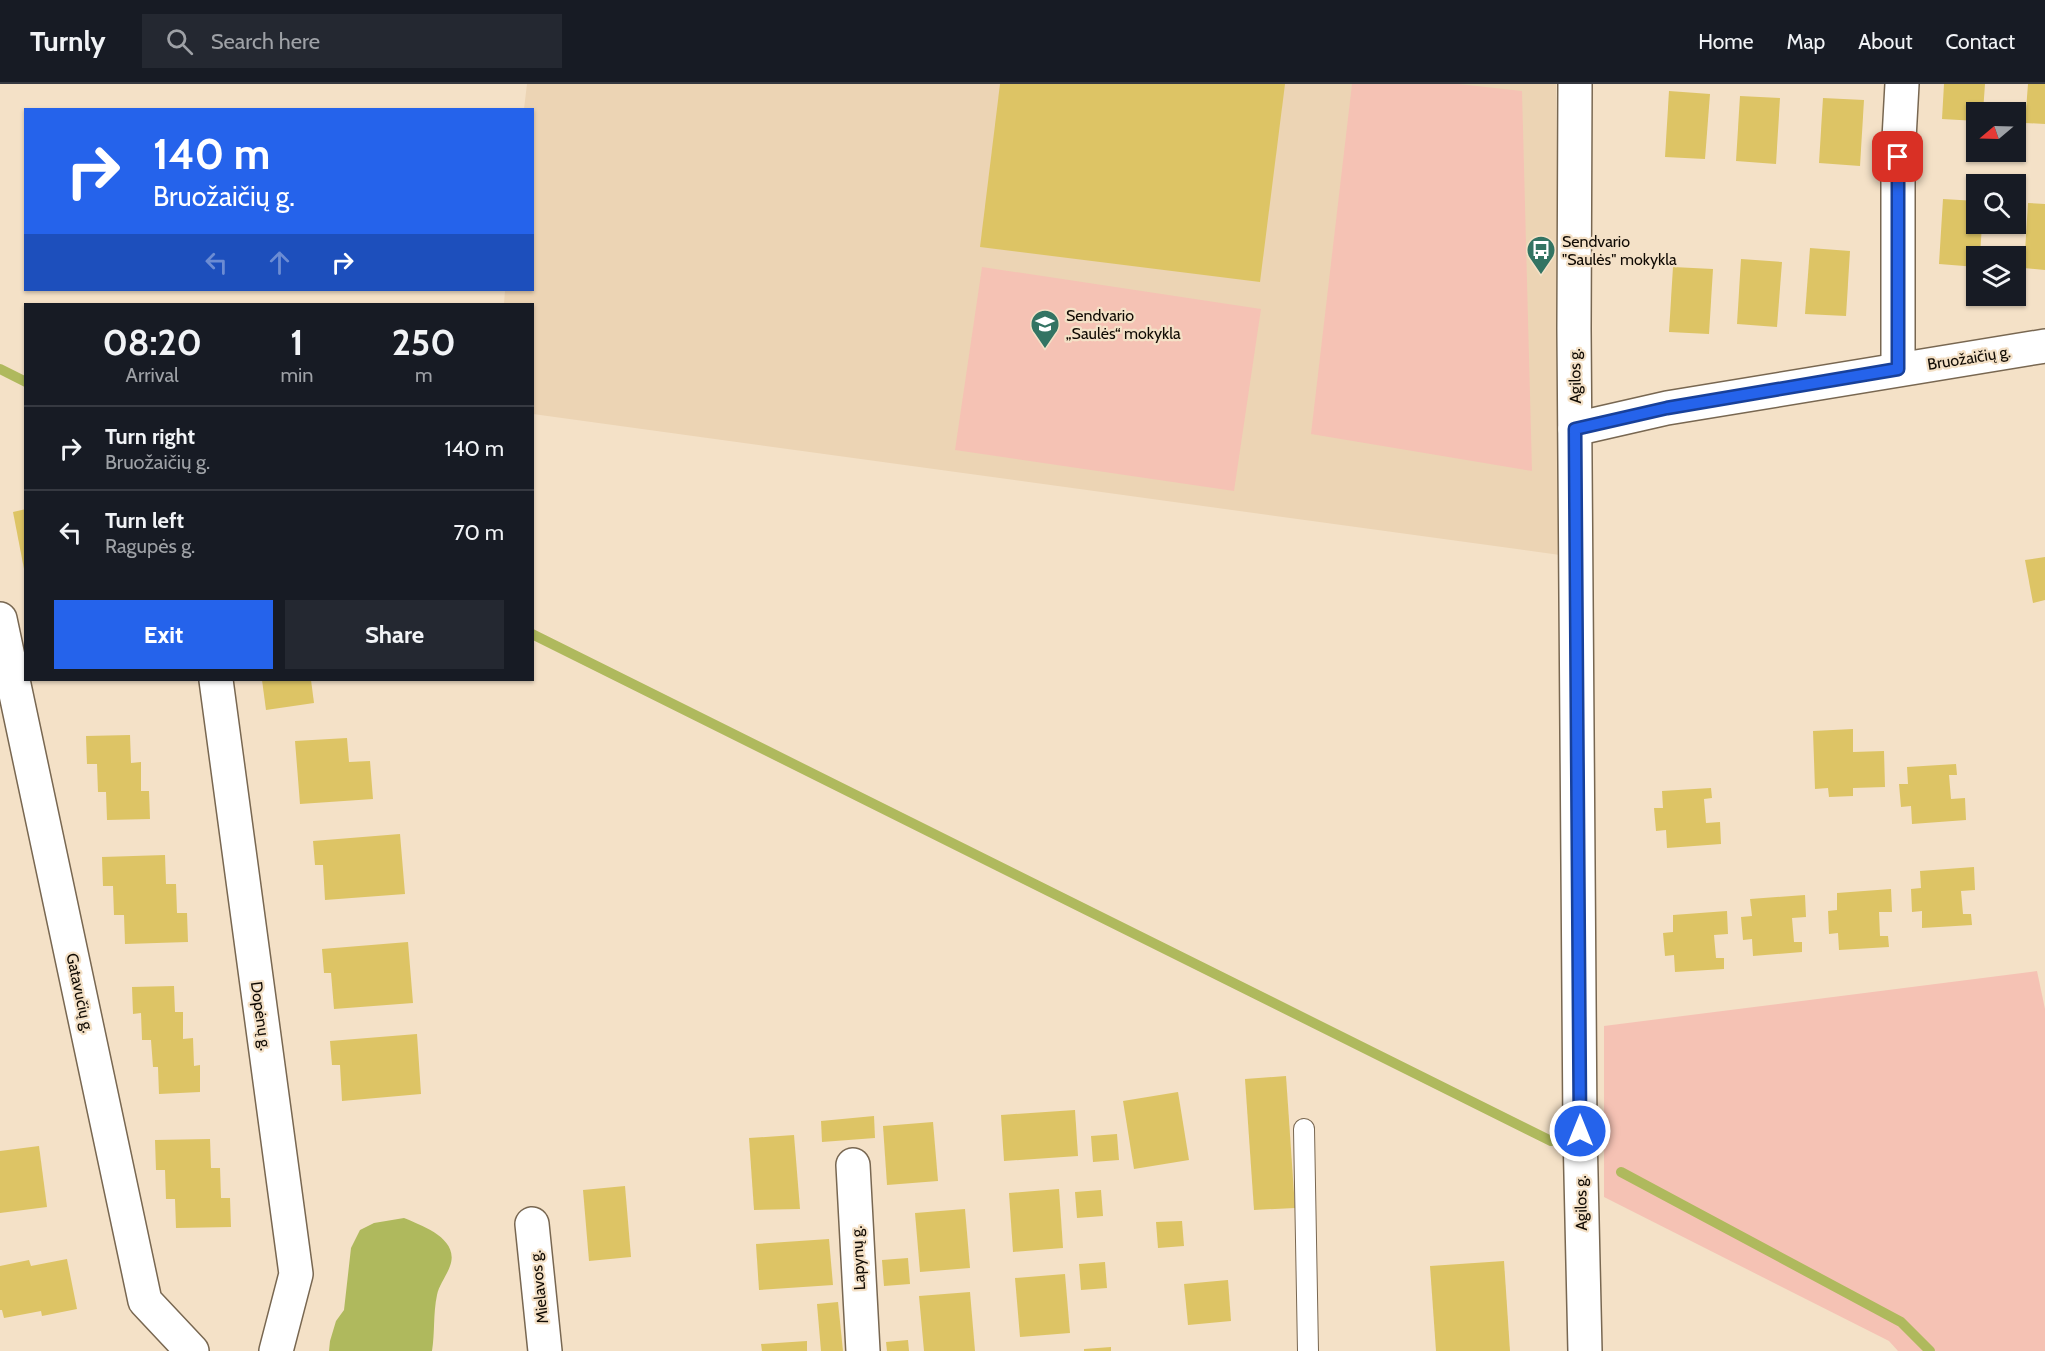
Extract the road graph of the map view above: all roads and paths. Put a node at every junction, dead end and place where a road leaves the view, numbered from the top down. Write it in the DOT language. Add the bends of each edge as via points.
graph roads {
  1 [pos="1575,84"];
  2 [pos="1902,84"];
  3 [pos="2045,346"];
  4 [pos="1898,369"];
  5 [pos="1575,429"];
  6 [pos="0,619"];
  7 [pos="216,681"];
  8 [pos="1304,1129"];
  9 [pos="854,1165"];
  10 [pos="532,1224"];
  11 [pos="192,1351"];
  12 [pos="276,1351"];
  13 [pos="545,1351"];
  14 [pos="863,1351"];
  15 [pos="1308,1351"];
  16 [pos="1585,1351"];
  1 -- 5 [label="street, Agilos g."];
  2 -- 4 [label="street"];
  3 -- 4 [label="street, Bruožaičių g."];
  4 -- 5 [label="street, Bruožaičių g." via="1667,408"];
  5 -- 16 [label="street, Agilos g."];
  6 -- 11 [label="street, Gatavučių g." via="145,1301"];
  7 -- 12 [label="street, Dopėnų g." via="296,1274"];
  8 -- 15 [label="lane"];
  9 -- 14 [label="street, Lapynų g."];
  10 -- 13 [label="street, Mielavos g."];
}
